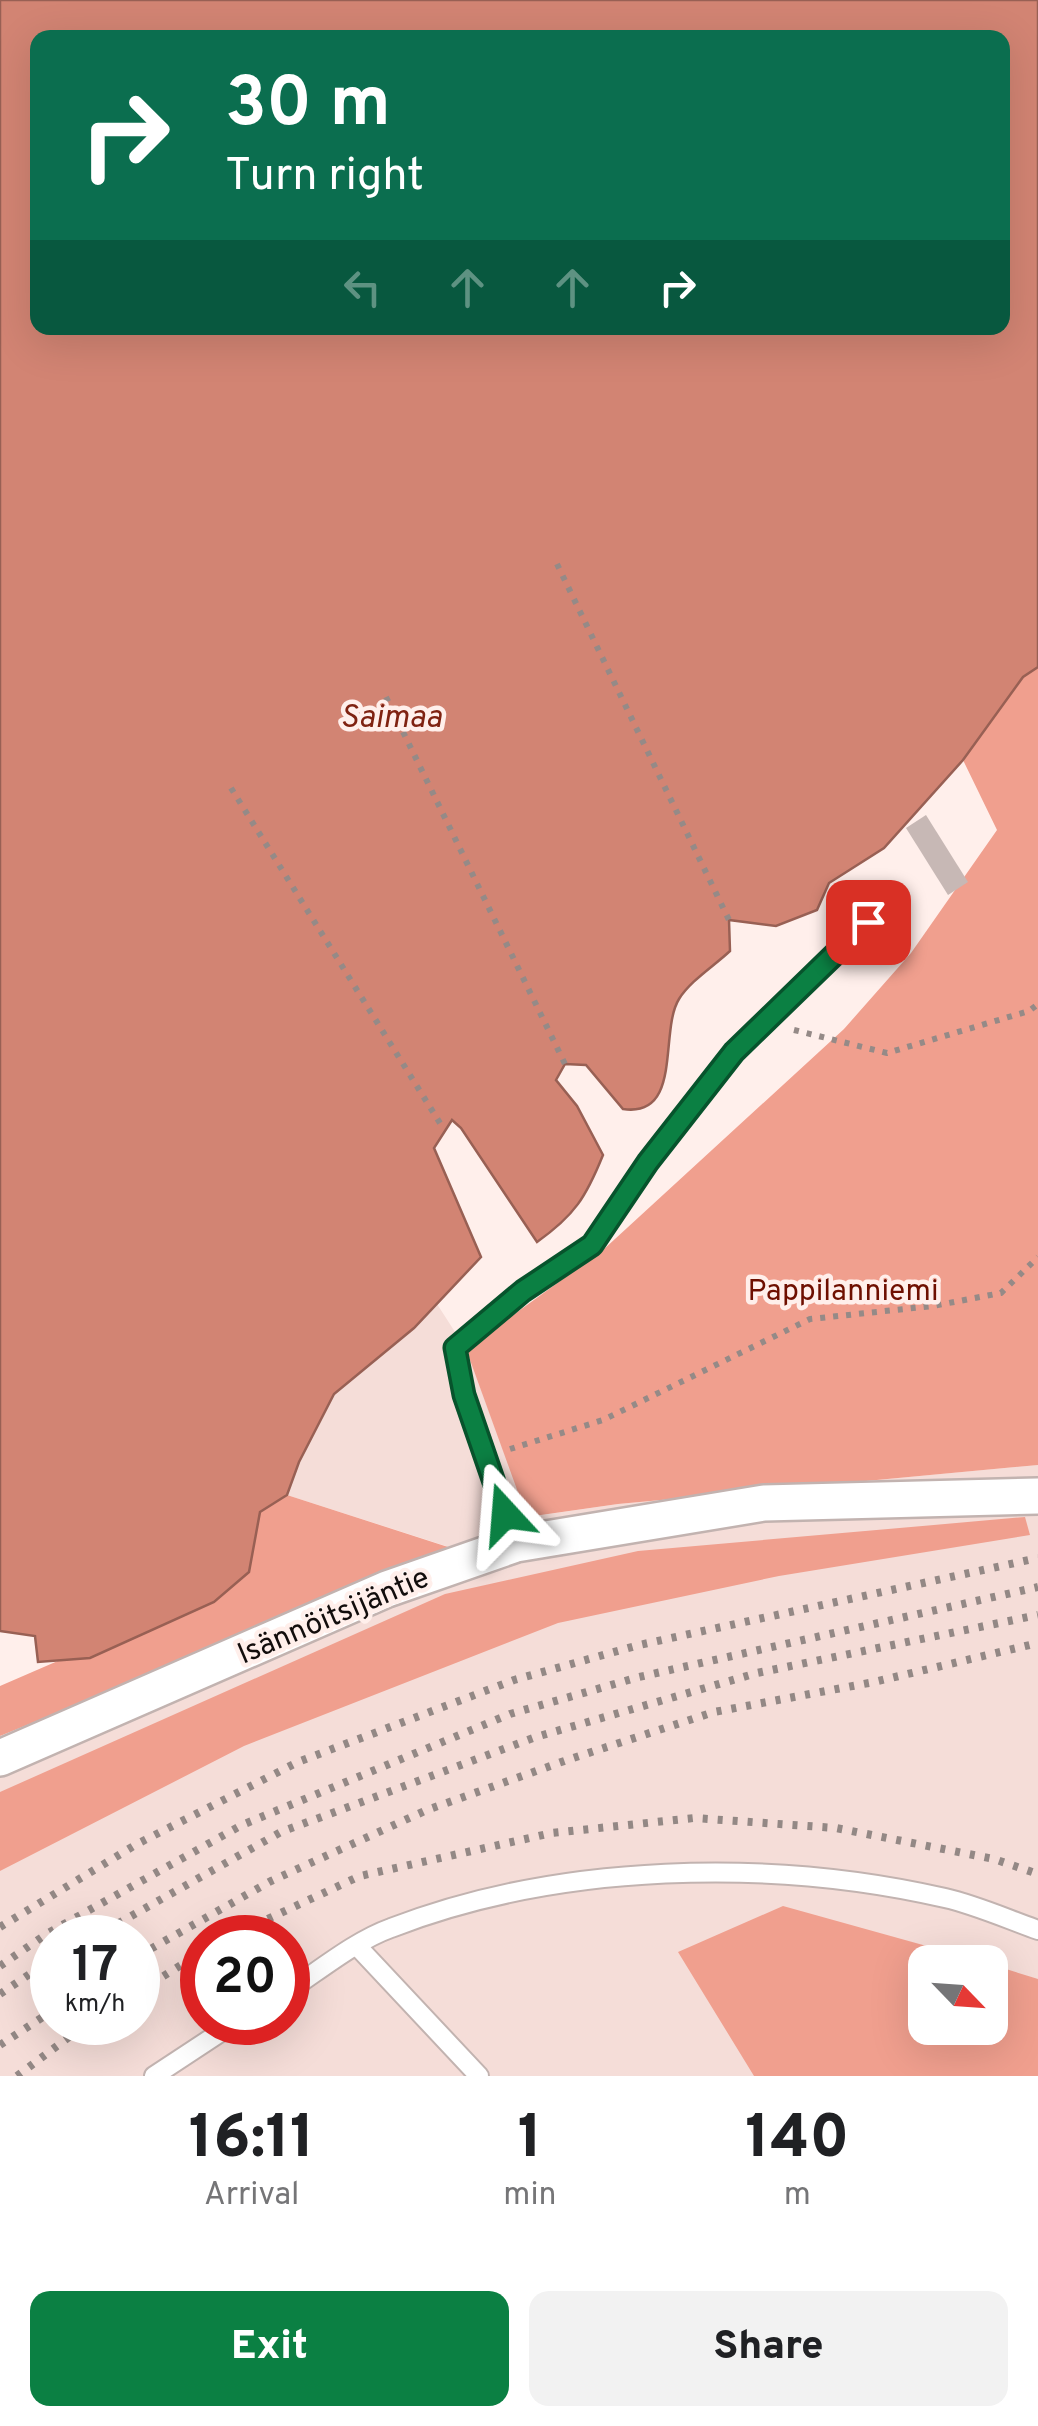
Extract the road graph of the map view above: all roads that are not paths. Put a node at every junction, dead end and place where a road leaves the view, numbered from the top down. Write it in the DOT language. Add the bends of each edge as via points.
graph roads {
  1 [pos="868,922"];
  2 [pos="1038,1496"];
  3 [pos="516,1544"];
  4 [pos="0,1758"];
  5 [pos="1038,1930"];
  6 [pos="358,1947"];
  7 [pos="310,1977"];
  8 [pos="201,2045"];
  9 [pos="154,2076"];
  10 [pos="479,2076"];
  1 -- 3 [label="lane" via="734,1052 592,1245 455,1348 464,1395"];
  2 -- 3 [label="street, Isännöitsijäntie" via="764,1504"];
  3 -- 4 [label="street, Isännöitsijäntie" via="387,1589"];
  5 -- 6 [label="lane" via="946,1898 799,1877 608,1874 453,1908 387,1929"];
  6 -- 7 [label="lane"];
  6 -- 10 [label="lane"];
  8 -- 9 [label="lane"];
}
